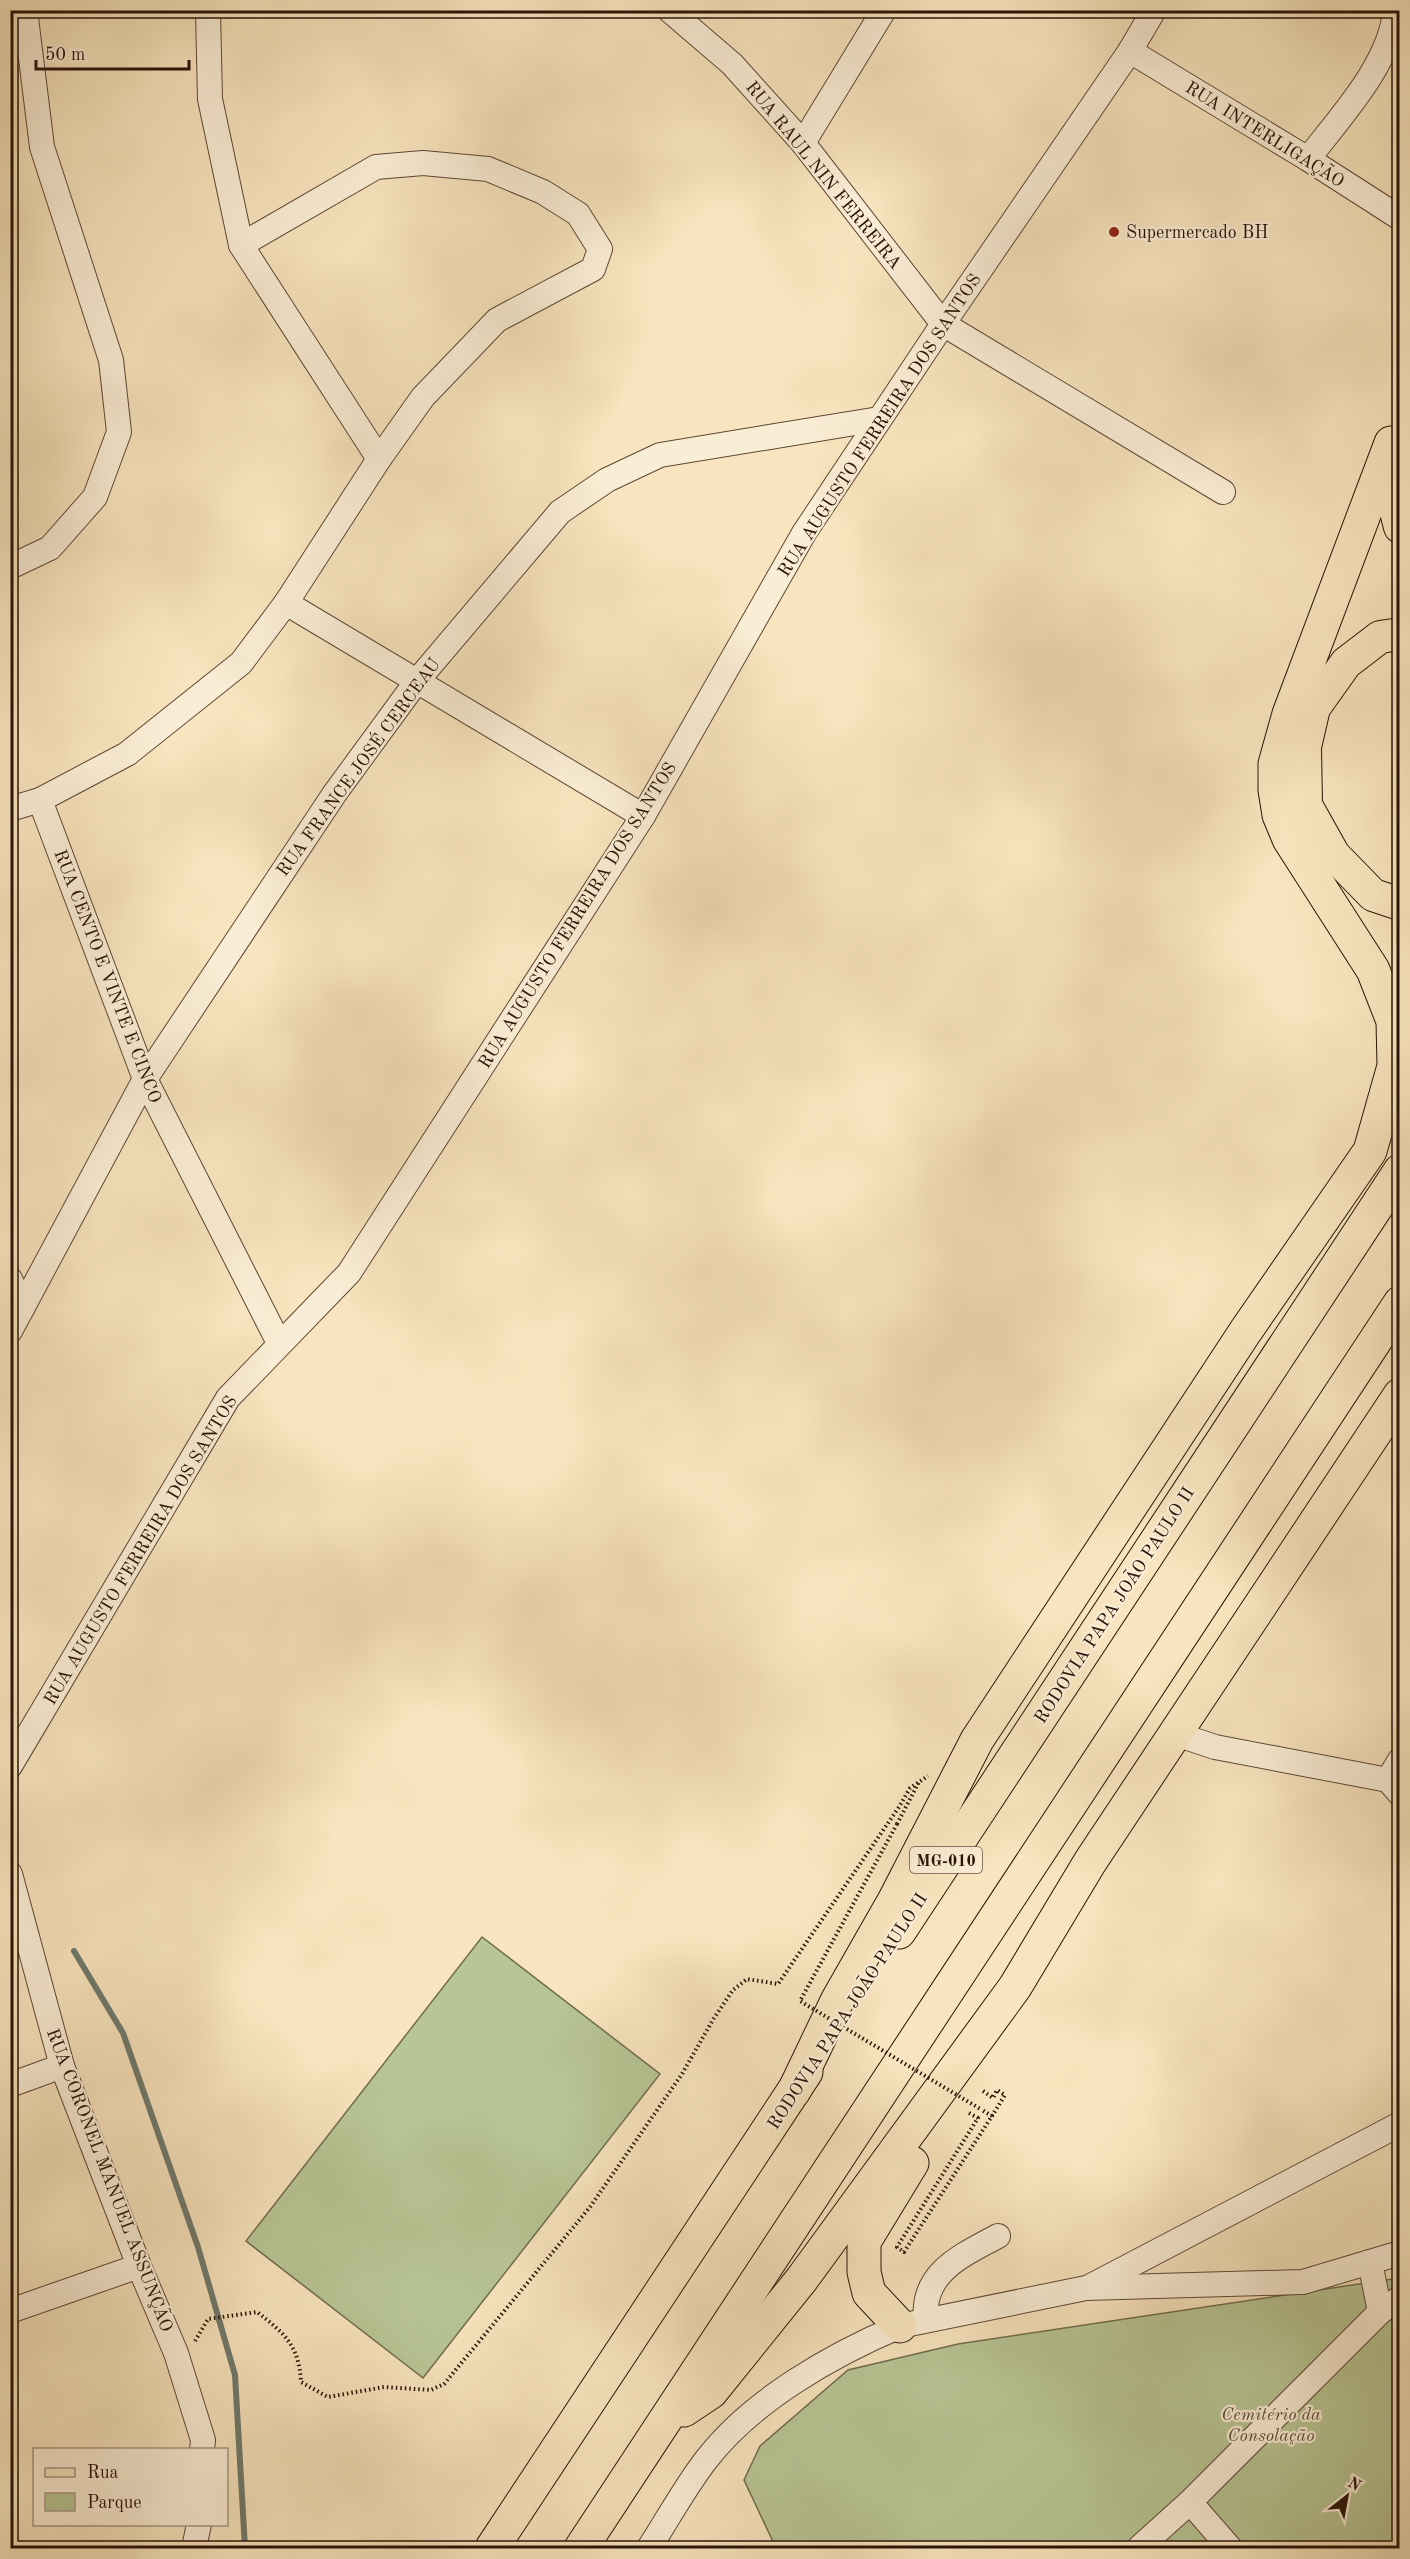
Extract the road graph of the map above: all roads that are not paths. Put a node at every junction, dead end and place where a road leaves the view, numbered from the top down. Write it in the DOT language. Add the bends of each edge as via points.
graph roads {
  1 [pos="25,10"];
  2 [pos="669,10"];
  3 [pos="884,10"];
  4 [pos="1154,10"];
  5 [pos="1395,10"];
  6 [pos="208,11"];
  7 [pos="1130,51"];
  8 [pos="803,143"];
  9 [pos="1308,159"];
  10 [pos="1400,218"];
  11 [pos="241,245"];
  12 [pos="943,324"];
  13 [pos="879,419"];
  14 [pos="1396,437"];
  15 [pos="378,459"];
  16 [pos="1223,492"];
  17 [pos="1400,527"];
  18 [pos="10,567"];
  19 [pos="286,603"];
  20 [pos="1400,634"];
  21 [pos="417,681"];
  22 [pos="40,800"];
  23 [pos="10,809"];
  24 [pos="643,816"];
  25 [pos="1400,904"];
  26 [pos="145,1078"];
  27 [pos="1400,1100"];
  28 [pos="1370,1151"];
  29 [pos="1400,1171"];
  30 [pos="10,1279"];
  31 [pos="1400,1303"];
  32 [pos="23,1307"];
  33 [pos="10,1331"];
  34 [pos="279,1343"];
  35 [pos="1400,1395"];
  36 [pos="1176,1734"];
  37 [pos="10,1766"];
  38 [pos="1396,1778"];
  39 [pos="10,1874"];
  40 [pos="10,1929"];
  41 [pos="34,1969"];
  42 [pos="1015,1987"];
  43 [pos="62,2066"];
  44 [pos="10,2085"];
  45 [pos="794,2091"];
  46 [pos="1400,2124"];
  47 [pos="998,2236"];
  48 [pos="1400,2253"];
  49 [pos="1370,2262"];
  50 [pos="139,2266"];
  51 [pos="1086,2288"];
  52 [pos="1400,2298"];
  53 [pos="10,2312"];
  54 [pos="1380,2312"];
  55 [pos="913,2323"];
  56 [pos="665,2422"];
  57 [pos="202,2448"];
  58 [pos="1190,2502"];
  59 [pos="199,2526"];
  60 [pos="194,2548"];
  61 [pos="492,2548"];
  62 [pos="581,2548"];
  63 [pos="649,2548"];
  64 [pos="1139,2548"];
  65 [pos="1230,2548"];
  1 -- 18 [label="street" via="42,147 111,360 118,432 95,497 50,548"];
  2 -- 8 [label="street, RUA RAUL NIN FERREIRA" via="732,64"];
  3 -- 8 [label="street"];
  4 -- 7 [label="street, RUA AUGUSTO FERREIRA DOS SANTOS"];
  5 -- 9 [label="street" via="1394,23 1373,72"];
  6 -- 11 [label="street" via="210,99"];
  7 -- 9 [label="street, RUA INTERLIGAÇÃO"];
  7 -- 12 [label="street, RUA AUGUSTO FERREIRA DOS SANTOS"];
  8 -- 12 [label="street, RUA RAUL NIN FERREIRA"];
  9 -- 10 [label="street, RUA INTERLIGAÇÃO"];
  11 -- 15 [label="street"];
  11 -- 15 [label="street" via="376,167 423,163 488,170 543,192 578,214 600,249 593,269 497,320 423,397"];
  12 -- 13 [label="street, RUA AUGUSTO FERREIRA DOS SANTOS"];
  12 -- 16 [label="street"];
  13 -- 21 [label="street, RUA FRANCE JOSÉ CERCEAU" via="660,455 607,480 560,512"];
  13 -- 24 [label="street, RUA AUGUSTO FERREIRA DOS SANTOS" via="804,533"];
  14 -- 17 [label="main road" via="1393,500"];
  14 -- 28 [label="highway" via="1288,714 1275,764 1276,798 1289,839 1373,970 1394,1021 1394,1066"];
  15 -- 19 [label="street"];
  19 -- 21 [label="street"];
  19 -- 22 [label="street" via="241,663 127,754"];
  20 -- 25 [label="main road" via="1380,637 1346,663 1314,708 1305,747 1306,805 1334,855 1373,894"];
  21 -- 24 [label="street"];
  21 -- 26 [label="street, RUA FRANCE JOSÉ CERCEAU" via="336,793"];
  22 -- 23 [label="street"];
  22 -- 26 [label="street, RUA CENTO E VINTE E CINCO"];
  24 -- 34 [label="street, RUA AUGUSTO FERREIRA DOS SANTOS" via="349,1273"];
  26 -- 32 [label="street, RUA FRANCE JOSÉ CERCEAU"];
  26 -- 34 [label="street, RUA CENTO E VINTE E CINCO"];
  27 -- 28 [label="main road"];
  28 -- 45 [label="highway" via="1245,1332 977,1740 894,1902 837,2001"];
  29 -- 45 [label="highway, RODOVIA PAPA JOÃO PAULO II / MG-010"];
  30 -- 32 [label="street"];
  31 -- 56 [label="highway"];
  32 -- 33 [label="street, RUA FRANCE JOSÉ CERCEAU"];
  34 -- 37 [label="street, RUA AUGUSTO FERREIRA DOS SANTOS" via="228,1398"];
  35 -- 36 [label="highway"];
  36 -- 38 [label="street" via="1215,1747"];
  36 -- 42 [label="highway" via="1090,1862"];
  39 -- 41 [label="street, RUA CORONEL MANUEL ASSUNÇÃO"];
  40 -- 41 [label="street"];
  41 -- 43 [label="street, RUA CORONEL MANUEL ASSUNÇÃO"];
  42 -- 55 [label="highway" via="965,2081 864,2242 864,2272 870,2293"];
  42 -- 56 [label="highway" via="802,2279 711,2392"];
  43 -- 44 [label="street"];
  43 -- 50 [label="street, RUA CORONEL MANUEL ASSUNÇÃO"];
  45 -- 61 [label="highway, RODOVIA PAPA JOÃO PAULO II / MG-010"];
  46 -- 51 [label="street"];
  47 -- 55 [label="street" via="942,2271"];
  48 -- 49 [label="street"];
  49 -- 51 [label="street" via="1303,2282"];
  49 -- 54 [label="street"];
  50 -- 53 [label="street"];
  50 -- 57 [label="street, RUA CORONEL MANUEL ASSUNÇÃO" via="177,2353"];
  51 -- 55 [label="street"];
  52 -- 54 [label="street"];
  54 -- 58 [label="street"];
  55 -- 63 [label="street" via="872,2338 761,2403 706,2459"];
  56 -- 62 [label="highway"];
  58 -- 64 [label="street"];
  58 -- 65 [label="street"];
  59 -- 60 [label="street"];
}
